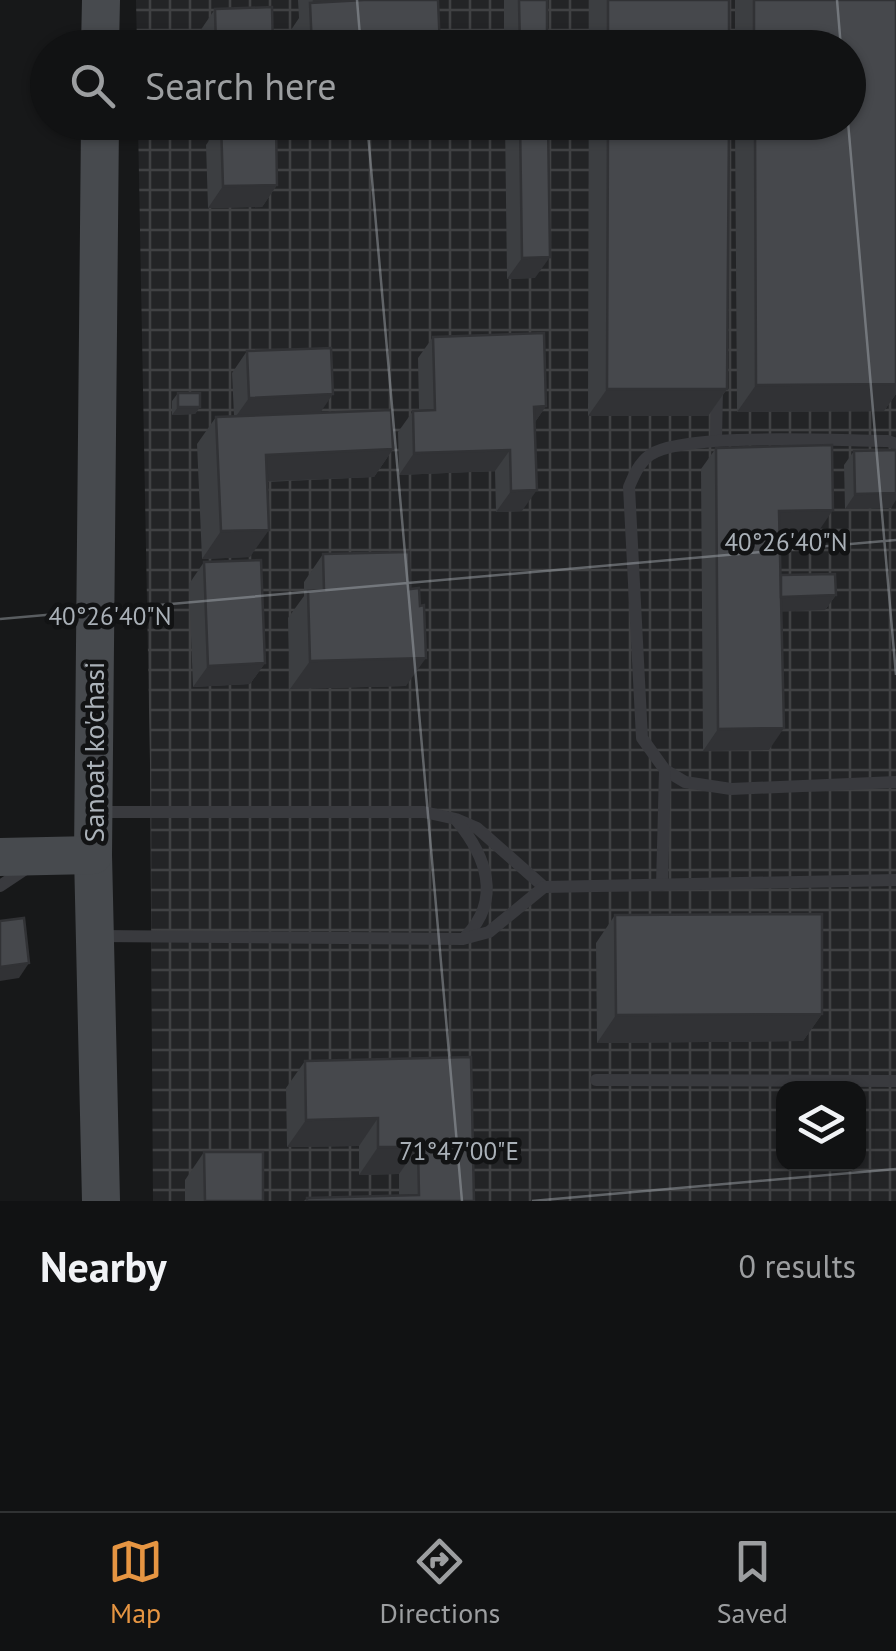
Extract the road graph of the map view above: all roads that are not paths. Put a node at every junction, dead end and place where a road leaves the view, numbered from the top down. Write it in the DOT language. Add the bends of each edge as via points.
graph roads {
  1 [pos="101,0"];
  2 [pos="100,30"];
  3 [pos="100,140"];
  4 [pos="717,382"];
  5 [pos="716,441"];
  6 [pos="896,444"];
  7 [pos="665,770"];
  8 [pos="896,782"];
  9 [pos="94,812"];
  10 [pos="456,818"];
  11 [pos="93,855"];
  12 [pos="45,856"];
  13 [pos="0,857"];
  14 [pos="896,880"];
  15 [pos="662,885"];
  16 [pos="0,886"];
  17 [pos="544,888"];
  18 [pos="95,936"];
  19 [pos="464,939"];
  20 [pos="596,1080"];
  21 [pos="896,1080"];
  22 [pos="102,1201"];
  1 -- 2 [label="street"];
  3 -- 9 [label="street, Sanoat ko'chasi"];
  4 -- 5 [label="lane"];
  5 -- 6 [label="lane"];
  5 -- 7 [label="lane" via="650,455 629,488 642,738"];
  7 -- 8 [label="lane" via="685,782 731,788"];
  7 -- 15 [label="lane"];
  9 -- 10 [label="lane" via="424,812"];
  9 -- 11 [label="street, Sanoat ko'chasi"];
  10 -- 17 [label="lane" via="477,828"];
  10 -- 19 [label="lane" via="486,868 485,901"];
  11 -- 12 [label="street"];
  11 -- 18 [label="street, Sanoat ko'chasi"];
  12 -- 13 [label="street"];
  12 -- 16 [label="lane"];
  14 -- 15 [label="lane"];
  15 -- 17 [label="lane"];
  17 -- 19 [label="lane" via="489,932"];
  18 -- 19 [label="lane"];
  18 -- 22 [label="street, Sanoat ko'chasi"];
  20 -- 21 [label="lane"];
}
